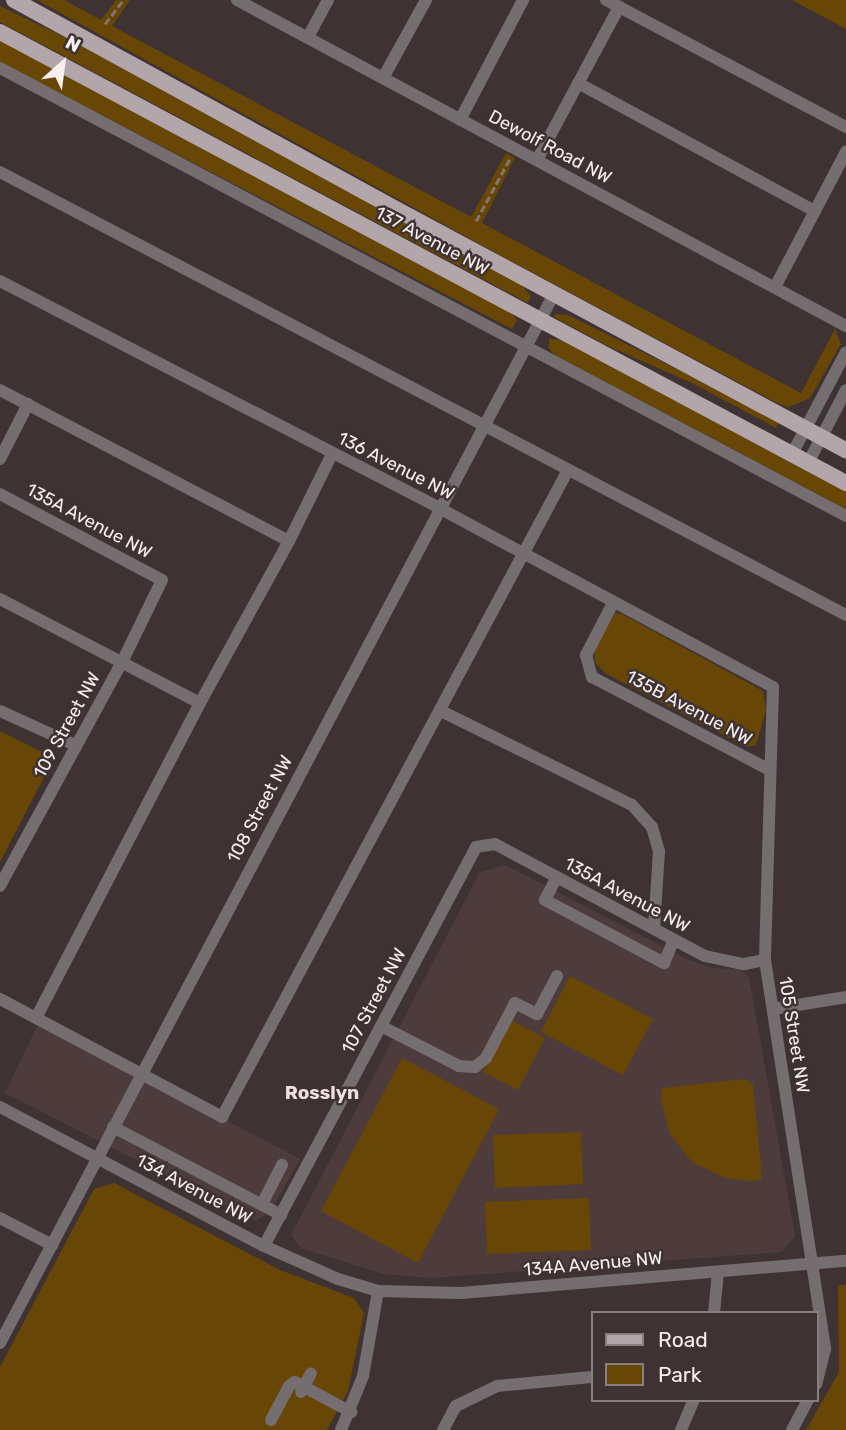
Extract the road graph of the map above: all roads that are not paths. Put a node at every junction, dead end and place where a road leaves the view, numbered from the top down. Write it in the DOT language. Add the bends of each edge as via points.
graph roads {
  1 [pos="14,0"];
  2 [pos="237,0"];
  3 [pos="328,0"];
  4 [pos="426,0"];
  5 [pos="523,0"];
  6 [pos="606,0"];
  7 [pos="619,7"];
  8 [pos="0,32"];
  9 [pos="308,37"];
  10 [pos="0,68"];
  11 [pos="383,78"];
  12 [pos="578,83"];
  13 [pos="460,120"];
  14 [pos="846,127"];
  15 [pos="846,152"];
  16 [pos="537,160"];
  17 [pos="0,172"];
  18 [pos="815,211"];
  19 [pos="0,281"];
  20 [pos="775,287"];
  21 [pos="554,294"];
  22 [pos="540,320"];
  23 [pos="846,326"];
  24 [pos="526,347"];
  25 [pos="846,352"];
  26 [pos="0,390"];
  27 [pos="846,390"];
  28 [pos="28,404"];
  29 [pos="484,425"];
  30 [pos="805,429"];
  31 [pos="822,437"];
  32 [pos="846,450"];
  33 [pos="332,454"];
  34 [pos="792,454"];
  35 [pos="0,458"];
  36 [pos="808,463"];
  37 [pos="568,470"];
  38 [pos="846,484"];
  39 [pos="0,494"];
  40 [pos="439,508"];
  41 [pos="846,516"];
  42 [pos="289,541"];
  43 [pos="521,553"];
  44 [pos="162,579"];
  45 [pos="0,599"];
  46 [pos="614,603"];
  47 [pos="846,615"];
  48 [pos="122,662"];
  49 [pos="773,687"];
  50 [pos="200,703"];
  51 [pos="0,711"];
  52 [pos="441,711"];
  53 [pos="75,746"];
  54 [pos="771,770"];
  55 [pos="476,847"];
  56 [pos="557,877"];
  57 [pos="0,886"];
  58 [pos="654,929"];
  59 [pos="674,940"];
  60 [pos="765,960"];
  61 [pos="557,975"];
  62 [pos="846,997"];
  63 [pos="0,999"];
  64 [pos="773,1009"];
  65 [pos="36,1018"];
  66 [pos="381,1026"];
  67 [pos="141,1073"];
  68 [pos="0,1107"];
  69 [pos="113,1127"];
  70 [pos="96,1157"];
  71 [pos="282,1165"];
  72 [pos="262,1204"];
  73 [pos="281,1215"];
  74 [pos="0,1218"];
  75 [pos="52,1245"];
  76 [pos="264,1246"];
  77 [pos="846,1261"];
  78 [pos="812,1264"];
  79 [pos="718,1272"];
  80 [pos="378,1291"];
  81 [pos="714,1311"];
  82 [pos="0,1343"];
  83 [pos="311,1373"];
  84 [pos="818,1376"];
  85 [pos="590,1377"];
  86 [pos="302,1389"];
  87 [pos="693,1402"];
  88 [pos="807,1402"];
  89 [pos="351,1412"];
  90 [pos="271,1420"];
  91 [pos="341,1430"];
  92 [pos="443,1430"];
  93 [pos="681,1430"];
  94 [pos="792,1430"];
  1 -- 21 [label="main road, 137 Avenue NW"];
  2 -- 9 [label="street, Dewolf Road NW"];
  3 -- 9 [label="street"];
  4 -- 11 [label="street"];
  5 -- 13 [label="street"];
  6 -- 7 [label="street"];
  7 -- 12 [label="street"];
  7 -- 14 [label="street"];
  8 -- 22 [label="main road, 137 Avenue NW"];
  9 -- 11 [label="street, Dewolf Road NW"];
  10 -- 24 [label="street"];
  11 -- 13 [label="street, Dewolf Road NW"];
  12 -- 16 [label="street"];
  12 -- 18 [label="street"];
  13 -- 16 [label="street, Dewolf Road NW"];
  15 -- 18 [label="street"];
  16 -- 20 [label="street, Dewolf Road NW"];
  17 -- 29 [label="street"];
  18 -- 20 [label="street"];
  19 -- 33 [label="street, 136 Avenue NW"];
  20 -- 23 [label="street, Dewolf Road NW"];
  21 -- 22 [label="street, 108 Street NW"];
  21 -- 30 [label="main road, 137 Avenue NW"];
  22 -- 24 [label="street, 108 Street NW"];
  22 -- 34 [label="main road, 137 Avenue NW"];
  24 -- 29 [label="street, 108 Street NW"];
  24 -- 41 [label="street"];
  25 -- 30 [label="street"];
  26 -- 28 [label="street"];
  27 -- 31 [label="street"];
  28 -- 35 [label="street"];
  28 -- 42 [label="street"];
  29 -- 37 [label="street"];
  29 -- 40 [label="street, 108 Street NW"];
  30 -- 31 [label="main road, 137 Avenue NW"];
  30 -- 34 [label="street"];
  31 -- 32 [label="main road, 137 Avenue NW"];
  31 -- 36 [label="street"];
  33 -- 40 [label="street, 136 Avenue NW"];
  33 -- 42 [label="street"];
  34 -- 36 [label="main road, 137 Avenue NW"];
  36 -- 38 [label="main road, 137 Avenue NW"];
  37 -- 43 [label="street"];
  37 -- 47 [label="street"];
  39 -- 44 [label="street, 135A Avenue NW"];
  40 -- 43 [label="street, 136 Avenue NW"];
  40 -- 67 [label="street, 108 Street NW"];
  42 -- 50 [label="street"];
  43 -- 46 [label="street, 136 Avenue NW"];
  43 -- 52 [label="street"];
  44 -- 48 [label="street, 109 Street NW"];
  45 -- 48 [label="street"];
  46 -- 49 [label="street, 136 Avenue NW"];
  46 -- 54 [label="street, 135B Avenue NW" via="586,655 592,677"];
  48 -- 50 [label="street"];
  48 -- 53 [label="street, 109 Street NW"];
  49 -- 54 [label="street, 105 Street NW"];
  50 -- 65 [label="street"];
  51 -- 53 [label="street"];
  52 -- 58 [label="street" via="632,805 652,827 659,851"];
  52 -- 67 [label="street" via="222,1117"];
  53 -- 57 [label="street, 109 Street NW"];
  54 -- 60 [label="street, 105 Street NW"];
  55 -- 56 [label="street, 135A Avenue NW" via="495,844"];
  55 -- 66 [label="street, 107 Street NW"];
  56 -- 58 [label="street, 135A Avenue NW"];
  56 -- 59 [label="street" via="545,900 664,963"];
  58 -- 59 [label="street, 135A Avenue NW"];
  59 -- 60 [label="street, 135A Avenue NW" via="718,959 744,964"];
  60 -- 64 [label="street, 105 Street NW"];
  61 -- 66 [label="street" via="537,1014 515,1003 486,1058 475,1067 459,1066"];
  62 -- 64 [label="street"];
  63 -- 65 [label="street"];
  64 -- 78 [label="street, 105 Street NW"];
  65 -- 67 [label="street"];
  66 -- 73 [label="street, 107 Street NW"];
  67 -- 69 [label="street, 108 Street NW"];
  68 -- 70 [label="street, 134 Avenue NW"];
  69 -- 70 [label="street, 108 Street NW"];
  69 -- 72 [label="street"];
  70 -- 75 [label="street, 108 Street NW"];
  70 -- 76 [label="street, 134 Avenue NW"];
  71 -- 72 [label="street"];
  72 -- 73 [label="street"];
  73 -- 76 [label="street, 107 Street NW"];
  74 -- 75 [label="street"];
  75 -- 82 [label="street, 108 Street NW"];
  76 -- 80 [label="street, 134 Avenue NW" via="338,1279"];
  77 -- 78 [label="street, 134A Avenue NW"];
  78 -- 79 [label="street, 134A Avenue NW"];
  78 -- 84 [label="street, 105 Street NW" via="825,1349"];
  79 -- 80 [label="street, 134A Avenue NW" via="461,1293"];
  79 -- 81 [label="street"];
  80 -- 89 [label="street" via="363,1376"];
  83 -- 86 [label="street"];
  85 -- 92 [label="street" via="497,1385 456,1406"];
  86 -- 89 [label="street"];
  86 -- 90 [label="street" via="295,1382 289,1386"];
  87 -- 93 [label="street"];
  88 -- 94 [label="street"];
  89 -- 91 [label="street"];
}
